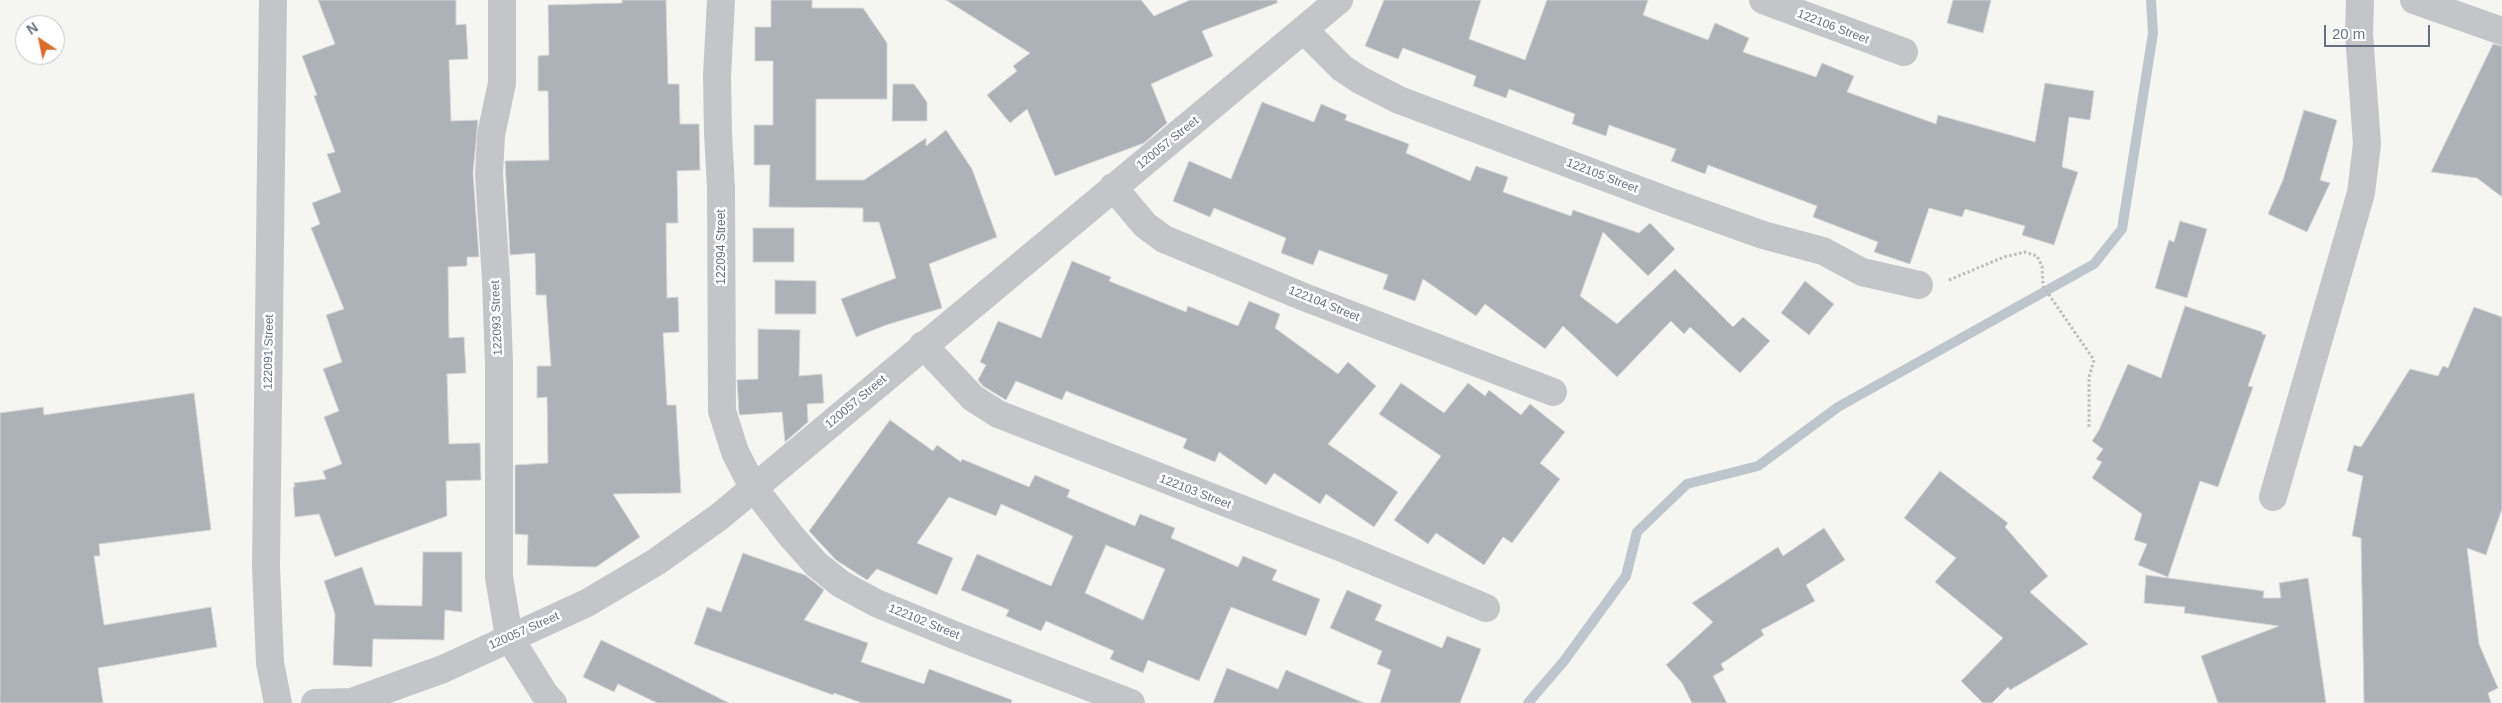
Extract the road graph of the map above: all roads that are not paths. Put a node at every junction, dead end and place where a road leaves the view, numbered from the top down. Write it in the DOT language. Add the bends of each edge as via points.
graph roads {
  1 [pos="272,0"];
  2 [pos="502,0"];
  3 [pos="721,0"];
  4 [pos="1339,0"];
  5 [pos="1763,0"];
  6 [pos="2360,0"];
  7 [pos="2417,0"];
  8 [pos="1304,30"];
  9 [pos="2502,31"];
  10 [pos="1904,52"];
  11 [pos="1113,187"];
  12 [pos="1919,285"];
  13 [pos="923,345"];
  14 [pos="1553,392"];
  15 [pos="753,487"];
  16 [pos="2273,497"];
  17 [pos="1486,608"];
  18 [pos="510,637"];
  19 [pos="278,703"];
  20 [pos="315,703"];
  21 [pos="553,703"];
  22 [pos="1131,703"];
  1 -- 19 [label="street, 122091 Street" via="266,566 270,663"];
  2 -- 18 [label="street, 122093 Street" via="502,82 491,134 489,174 496,279 499,577"];
  3 -- 15 [label="street, 122094 Street" via="718,86 722,188 722,411 735,452"];
  4 -- 8 [label="street, 120057 Street"];
  5 -- 10 [label="street, 122106 Street"];
  6 -- 16 [label="street" via="2358,34 2367,144 2361,193"];
  7 -- 9 [label="street"];
  8 -- 11 [label="street, 120057 Street"];
  8 -- 12 [label="street, 122105 Street" via="1342,68 1399,100 1763,235 1823,251 1862,272"];
  11 -- 13 [label="street, 120057 Street"];
  11 -- 14 [label="street, 122104 Street" via="1146,225 1172,243 1433,348"];
  13 -- 15 [label="street, 120057 Street"];
  13 -- 17 [label="street, 122103 Street" via="973,398 998,414"];
  15 -- 18 [label="street, 120057 Street" via="656,562 587,603"];
  15 -- 22 [label="street, 122102 Street" via="810,557 841,584 876,603"];
  18 -- 20 [label="street, 120057 Street" via="443,669 352,702"];
  18 -- 21 [label="street"];
}
